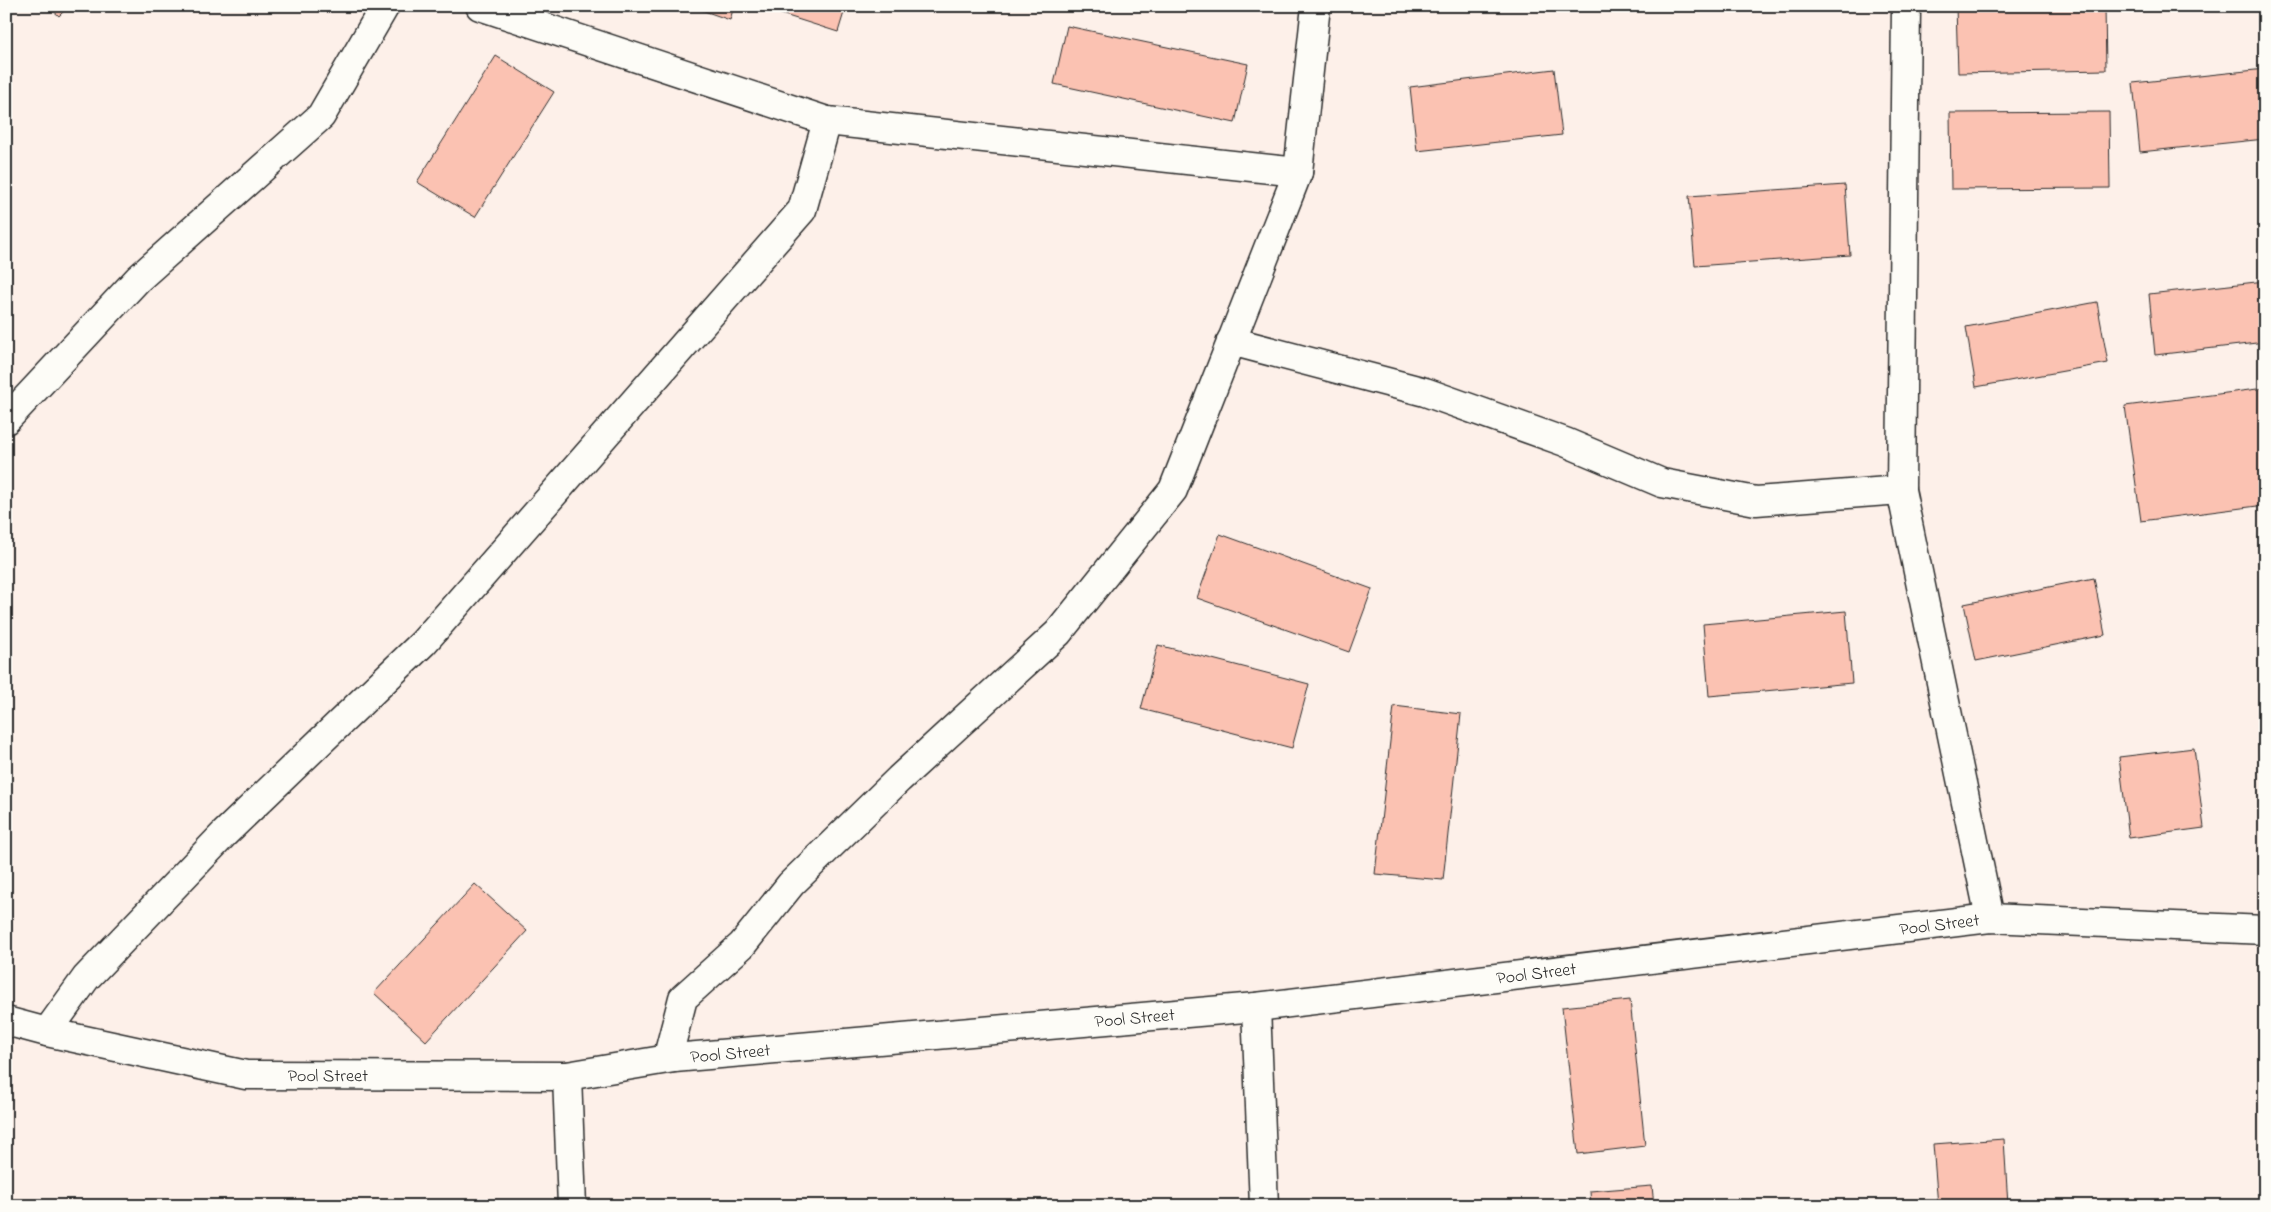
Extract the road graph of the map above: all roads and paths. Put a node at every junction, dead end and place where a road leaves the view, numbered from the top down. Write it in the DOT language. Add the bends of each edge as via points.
graph roads {
  1 [pos="385,6"];
  2 [pos="480,6"];
  3 [pos="1316,6"];
  4 [pos="1906,6"];
  5 [pos="827,121"];
  6 [pos="1298,172"];
  7 [pos="1231,341"];
  8 [pos="6,420"];
  9 [pos="1901,490"];
  10 [pos="1990,918"];
  11 [pos="2265,930"];
  12 [pos="1256,1007"];
  13 [pos="6,1021"];
  14 [pos="47,1032"];
  15 [pos="674,1058"];
  16 [pos="567,1076"];
  17 [pos="572,1206"];
  18 [pos="1264,1206"];
  1 -- 8 [label="street" via="321,116 138,279"];
  2 -- 5 [label="street"];
  3 -- 6 [label="street"];
  4 -- 9 [label="street"];
  5 -- 6 [label="street"];
  5 -- 14 [label="street" via="802,210 423,643 218,841 86,978"];
  6 -- 7 [label="street"];
  7 -- 9 [label="street" via="1425,392 1565,442 1662,483 1756,501"];
  7 -- 15 [label="street" via="1172,490 1058,633 790,884 742,945 682,998 668,1056"];
  9 -- 10 [label="street"];
  10 -- 11 [label="street, Pool Street"];
  10 -- 12 [label="street, Pool Street"];
  12 -- 15 [label="street, Pool Street"];
  12 -- 18 [label="street"];
  13 -- 14 [label="street, Pool Street"];
  14 -- 16 [label="street, Pool Street" via="246,1075"];
  15 -- 16 [label="street, Pool Street"];
  16 -- 17 [label="street"];
}
